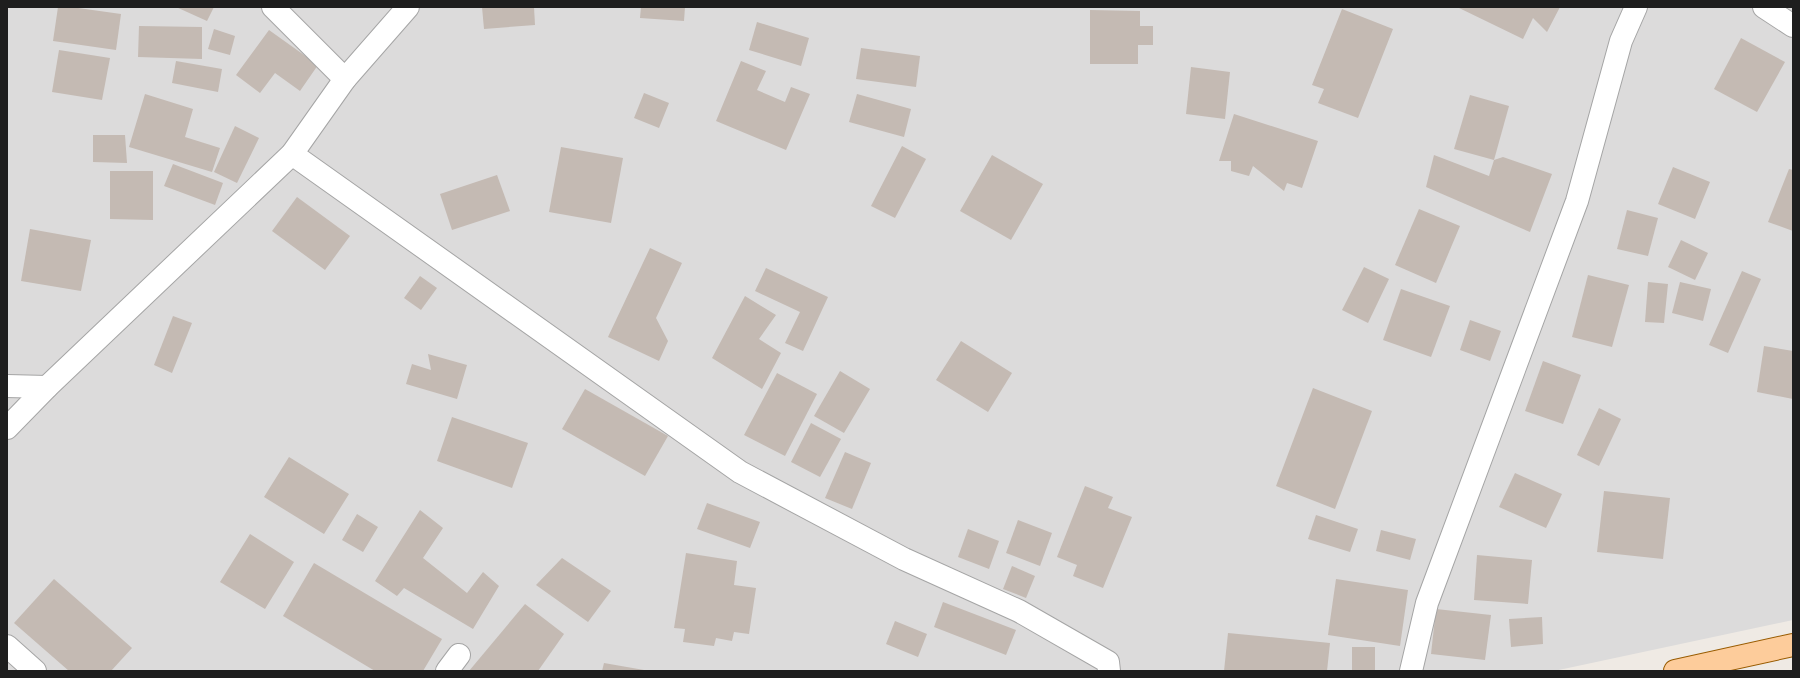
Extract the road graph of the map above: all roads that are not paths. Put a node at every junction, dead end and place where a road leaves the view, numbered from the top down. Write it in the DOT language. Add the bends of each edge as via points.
graph roads {
  1 [pos="272,7"];
  2 [pos="408,7"];
  3 [pos="1636,7"];
  4 [pos="1764,7"];
  5 [pos="1793,26"];
  6 [pos="345,78"];
  7 [pos="292,154"];
  8 [pos="7,386"];
  9 [pos="48,387"];
  10 [pos="7,428"];
  11 [pos="1793,645"];
  12 [pos="7,646"];
  13 [pos="35,671"];
  14 [pos="1109,671"];
  15 [pos="1411,671"];
  16 [pos="1675,671"];
  1 -- 6 [label="street"];
  2 -- 6 [label="street"];
  3 -- 15 [label="street" via="1621,41 1577,201 1427,603"];
  4 -- 5 [label="street"];
  6 -- 7 [label="street"];
  7 -- 9 [label="street"];
  7 -- 14 [label="street" via="740,472 904,559 1019,611 1108,662"];
  8 -- 9 [label="street"];
  9 -- 10 [label="street"];
  11 -- 16 [label="main road"];
  12 -- 13 [label="street"];
}
